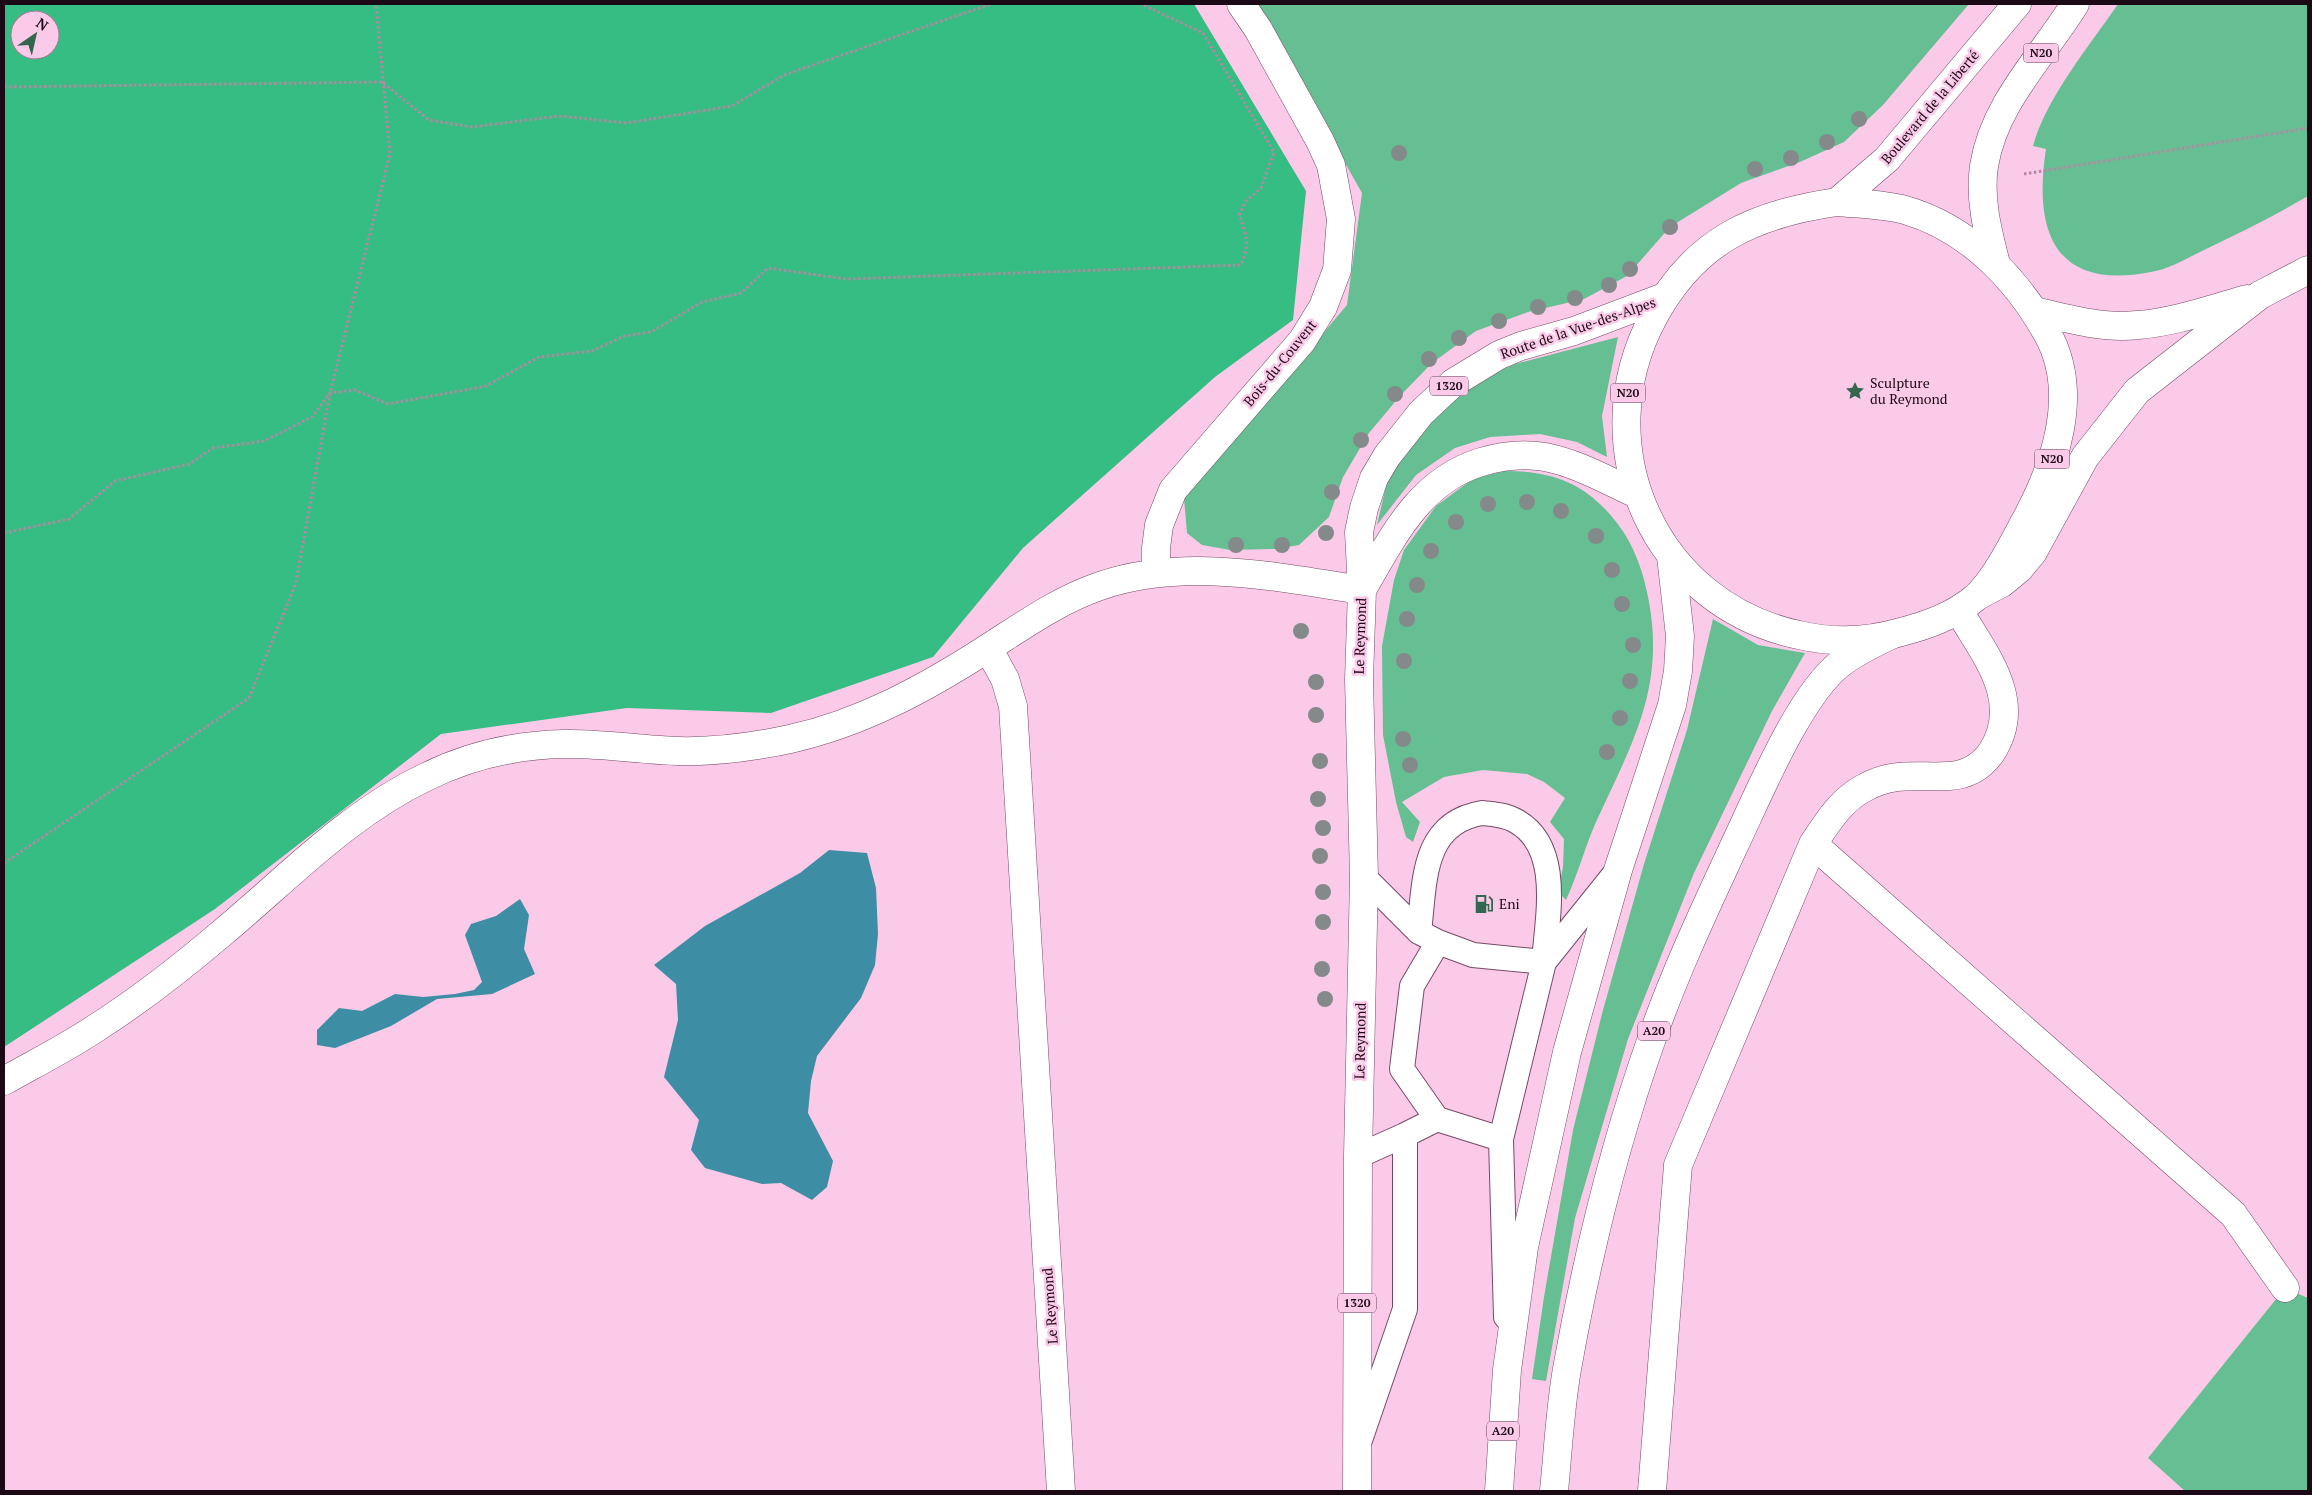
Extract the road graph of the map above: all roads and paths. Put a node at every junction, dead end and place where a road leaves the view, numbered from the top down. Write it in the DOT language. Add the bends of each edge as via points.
graph roads {
  1 [pos="376,4"];
  2 [pos="991,4"];
  3 [pos="1141,4"];
  4 [pos="1241,4"];
  5 [pos="2017,4"];
  6 [pos="2075,4"];
  7 [pos="382,82"];
  8 [pos="4,87"];
  9 [pos="2308,128"];
  10 [pos="2024,174"];
  11 [pos="1836,202"];
  12 [pos="1996,264"];
  13 [pos="2308,270"];
  14 [pos="2260,295"];
  15 [pos="1664,297"];
  16 [pos="2035,312"];
  17 [pos="330,393"];
  18 [pos="1637,494"];
  19 [pos="4,533"];
  20 [pos="1671,556"];
  21 [pos="1156,573"];
  22 [pos="1362,590"];
  23 [pos="1969,603"];
  24 [pos="1891,635"];
  25 [pos="988,648"];
  26 [pos="1813,844"];
  27 [pos="4,863"];
  28 [pos="1618,870"];
  29 [pos="1364,877"];
  30 [pos="1428,937"];
  31 [pos="1544,962"];
  32 [pos="4,1081"];
  33 [pos="1437,1119"];
  34 [pos="1405,1135"];
  35 [pos="1501,1139"];
  36 [pos="1358,1156"];
  37 [pos="2285,1288"];
  38 [pos="1507,1370"];
  39 [pos="1357,1449"];
  40 [pos="1061,1491"];
  41 [pos="1358,1491"];
  42 [pos="1499,1491"];
  43 [pos="1554,1491"];
  44 [pos="1652,1491"];
  1 -- 7 [label="path"];
  2 -- 7 [label="path" via="784,75 732,106 627,123 559,116 472,127 429,120"];
  3 -- 17 [label="path" via="1203,34 1274,152 1261,188 1246,201 1239,215 1247,250 1240,265 846,280 768,268 740,293 702,302 651,332 624,336 592,351 539,356 486,386 388,404 355,390"];
  4 -- 21 [label="main road, Bois-du-Couvent" via="1316,133 1331,165 1341,219 1337,270 1323,307 1302,340 1173,490 1159,525"];
  5 -- 11 [label="main road, Boulevard de la Liberté / N20" via="1887,159"];
  6 -- 12 [label="main road, N20" via="2006,103 1994,131 1984,166 1984,215"];
  7 -- 8 [label="path"];
  7 -- 17 [label="path" via="390,154"];
  9 -- 10 [label="path"];
  11 -- 12 [label="main road, N20" via="1906,210 1953,230"];
  11 -- 15 [label="main road, N20" via="1786,211 1739,229 1704,252"];
  12 -- 16 [label="main road, N20"];
  13 -- 14 [label="main road"];
  14 -- 16 [label="main road" via="2137,325 2116,325"];
  14 -- 23 [label="main road" via="2137,391 2085,457 2033,552 2008,578"];
  15 -- 18 [label="main road, N20" via="1640,343 1626,409 1626,444"];
  15 -- 22 [label="main road, Route de la Vue-des-Alpes / 1320" via="1574,332 1499,355 1453,383 1421,413 1374,478 1358,532"];
  16 -- 23 [label="main road, N20" via="2060,362 2062,413 2056,448 2043,487 2024,523"];
  17 -- 19 [label="path" via="312,417 264,442 213,448 189,464 115,481 69,519"];
  17 -- 27 [label="path" via="296,582 249,698"];
  18 -- 20 [label="main road, N20" via="1651,527"];
  18 -- 22 [label="main road, 1320" via="1545,457 1512,455 1470,465 1419,500 1390,541"];
  20 -- 24 [label="main road, N20" via="1708,595 1762,625 1829,640 1855,641"];
  20 -- 28 [label="main road, A20" via="1680,636 1678,671 1672,705"];
  21 -- 22 [label="main road" via="1214,570"];
  21 -- 25 [label="main road" via="1080,593 1048,609"];
  22 -- 29 [label="main road, Le Reymond / 1320" via="1359,680"];
  23 -- 24 [label="main road, N20" via="1931,624"];
  23 -- 26 [label="main road" via="2004,702 2005,721 2000,739 1987,759 1970,772 1950,776 1909,774 1863,788 1846,800"];
  24 -- 43 [label="main road, A20" via="1862,648 1839,664 1814,694 1788,735 1697,926 1652,1037 1595,1229 1567,1371"];
  25 -- 32 [label="main road" via="934,682 887,706 831,729 790,739 716,750 678,751 567,744 520,747 472,759 428,776 386,798 344,828 158,985 94,1030"];
  25 -- 40 [label="main road, Le Reymond" via="1006,678 1013,706"];
  26 -- 37 [label="main road" via="2233,1214"];
  26 -- 44 [label="main road" via="1678,1165"];
  28 -- 31 [label="lane"];
  28 -- 38 [label="main road, A20" via="1567,1052 1532,1208"];
  29 -- 30 [label="lane"];
  29 -- 36 [label="main road, Le Reymond / 1320"];
  30 -- 31 [label="lane" via="1473,955"];
  30 -- 31 [label="lane" via="1426,873 1439,837 1451,824 1466,816 1482,813 1499,815 1516,821 1534,837 1544,855 1549,893"];
  30 -- 33 [label="lane" via="1412,986 1402,1069"];
  31 -- 35 [label="lane"];
  33 -- 34 [label="lane"];
  33 -- 35 [label="lane"];
  34 -- 36 [label="lane"];
  34 -- 39 [label="lane" via="1405,1309"];
  35 -- 38 [label="lane"];
  36 -- 39 [label="main road, Le Reymond / 1320"];
  38 -- 42 [label="main road, A20"];
  39 -- 41 [label="main road, Le Reymond / 1320"];
}
